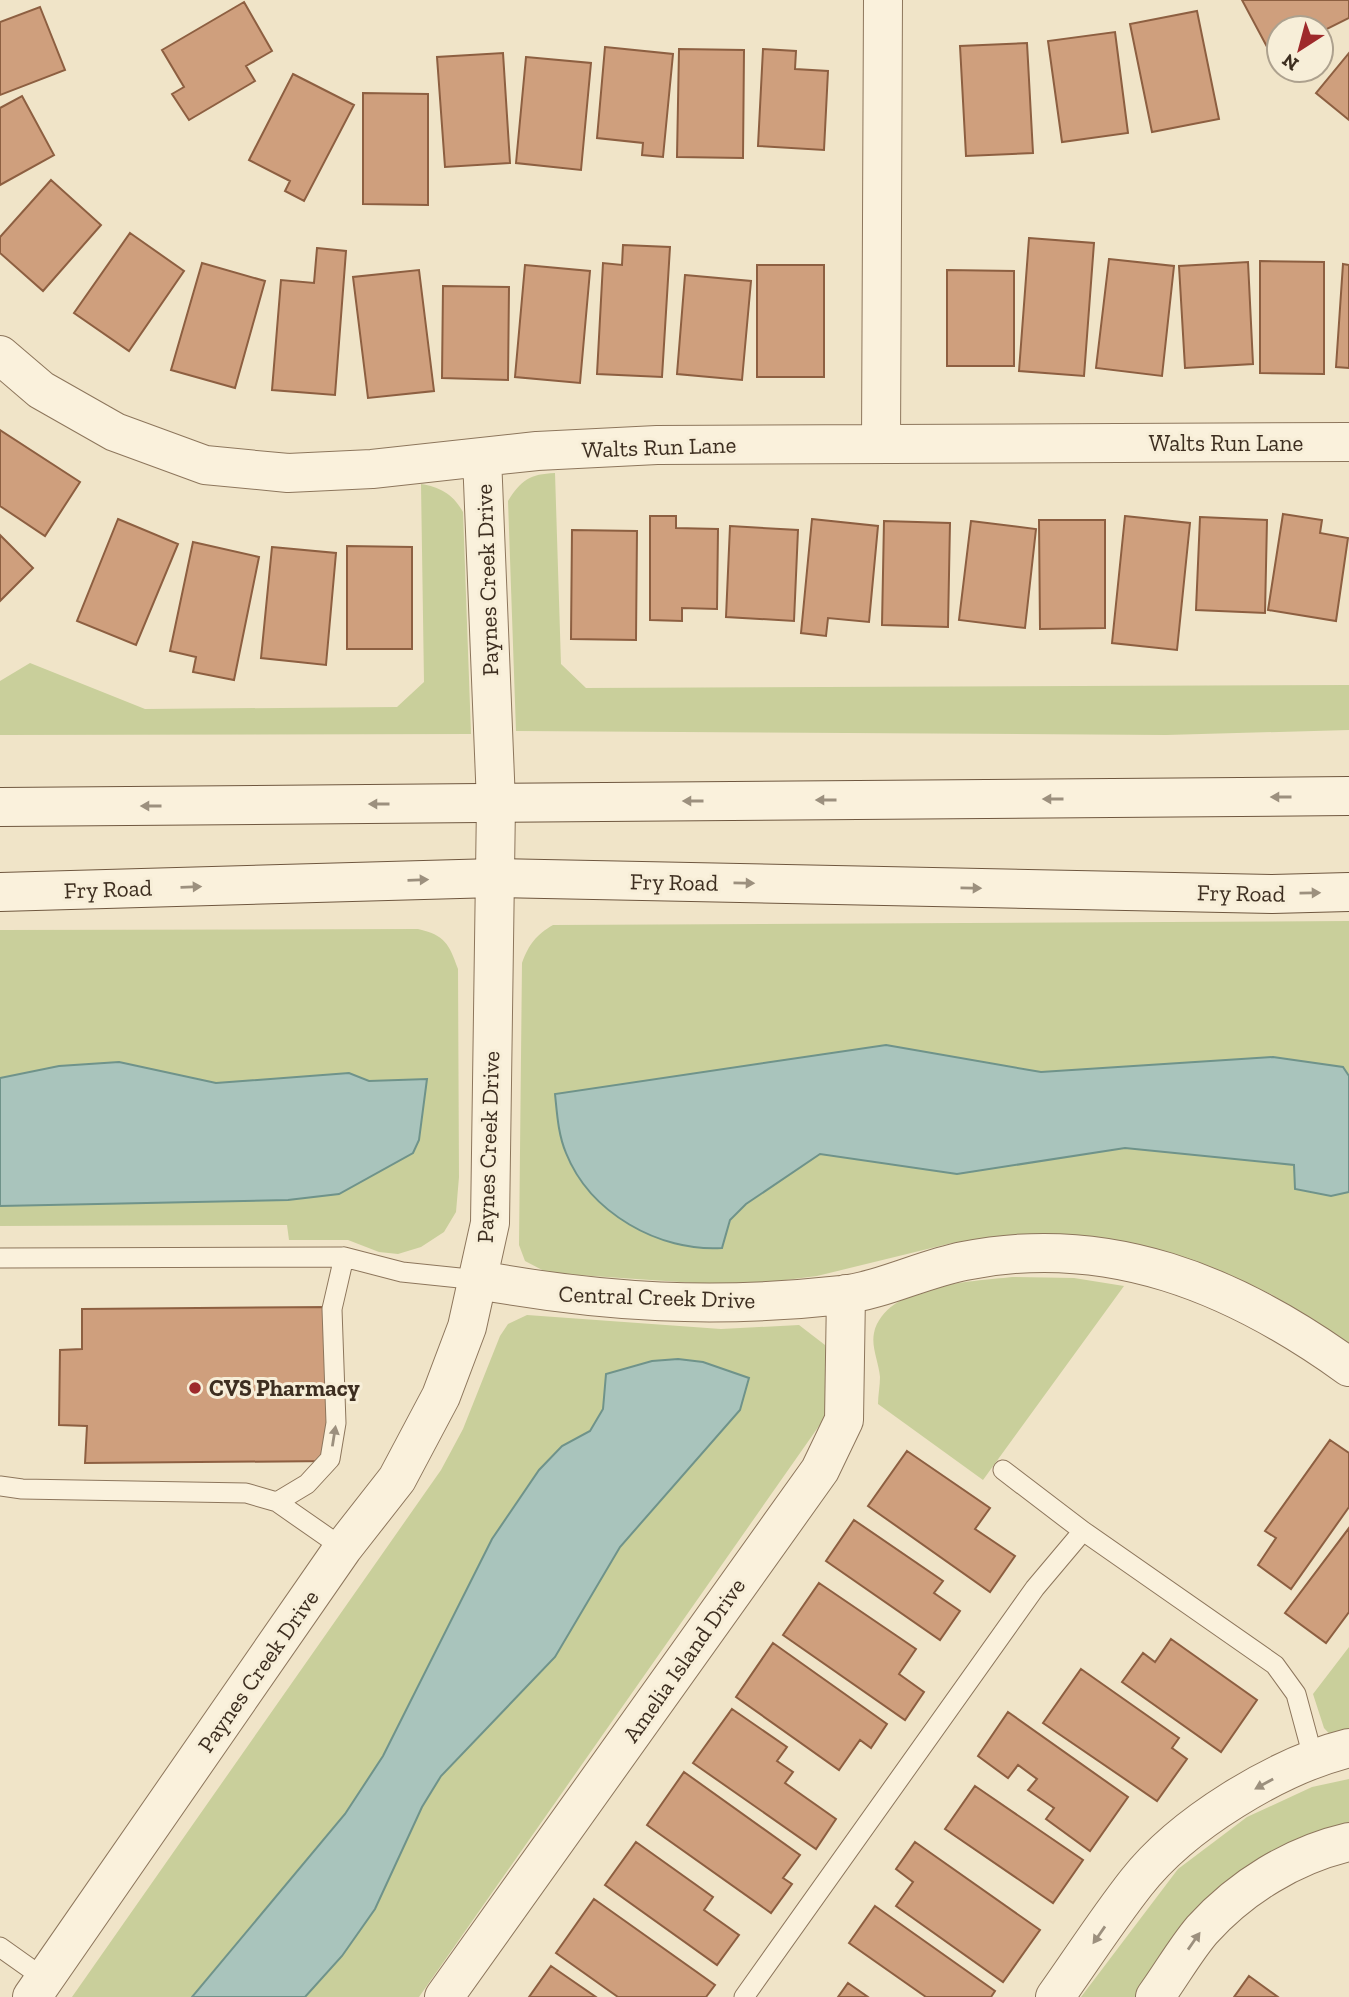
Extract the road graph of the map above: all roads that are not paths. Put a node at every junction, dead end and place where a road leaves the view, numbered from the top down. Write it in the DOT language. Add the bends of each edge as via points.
graph roads {
  1 [pos="883,0"];
  2 [pos="0,355"];
  3 [pos="1349,442"];
  4 [pos="881,444"];
  5 [pos="482,457"];
  6 [pos="1349,796"];
  7 [pos="496,803"];
  8 [pos="0,807"];
  9 [pos="495,878"];
  10 [pos="0,892"];
  11 [pos="1349,892"];
  12 [pos="344,1257"];
  13 [pos="0,1258"];
  14 [pos="479,1280"];
  15 [pos="846,1294"];
  16 [pos="1349,1367"];
  17 [pos="1003,1469"];
  18 [pos="0,1486"];
  19 [pos="277,1502"];
  20 [pos="1083,1531"];
  21 [pos="343,1548"];
  22 [pos="1349,1748"];
  23 [pos="1313,1757"];
  24 [pos="1349,1842"];
  25 [pos="0,1947"];
  26 [pos="39,1988"];
  27 [pos="444,1997"];
  28 [pos="744,1997"];
  29 [pos="1055,1997"];
  30 [pos="1155,1997"];
  1 -- 4 [label="street"];
  2 -- 5 [label="street, Walts Run Lane" via="41,390 115,432 205,465 288,473"];
  3 -- 4 [label="street, Walts Run Lane"];
  4 -- 5 [label="street, Walts Run Lane" via="657,444"];
  5 -- 7 [label="street, Paynes Creek Drive"];
  6 -- 7 [label="street, one-way"];
  7 -- 8 [label="street, one-way"];
  7 -- 9 [label="street, Paynes Creek Drive"];
  10 -- 9 [label="street, Fry Road, one-way"];
  9 -- 11 [label="street, Fry Road, one-way"];
  9 -- 14 [label="street, Paynes Creek Drive" via="490,1223"];
  12 -- 13 [label="lane"];
  12 -- 14 [label="lane" via="381,1268"];
  19 -- 12 [label="lane, one-way" via="307,1484 330,1459 336,1423 332,1309"];
  14 -- 15 [label="street, Central Creek Drive" via="557,1295 634,1301 744,1304"];
  14 -- 21 [label="street, Paynes Creek Drive" via="441,1396 397,1479"];
  15 -- 16 [label="street, Central Creek Drive" via="962,1261 1009,1253 1097,1256 1149,1265 1207,1284 1297,1329"];
  15 -- 27 [label="street, Amelia Island Drive" via="844,1420 820,1470"];
  17 -- 20 [label="lane"];
  18 -- 19 [label="lane" via="246,1493"];
  19 -- 21 [label="lane"];
  20 -- 23 [label="lane" via="1275,1665 1296,1694"];
  20 -- 28 [label="lane" via="1035,1588"];
  21 -- 26 [label="street, Paynes Creek Drive"];
  22 -- 23 [label="street"];
  23 -- 29 [label="street, one-way" via="1208,1815 1137,1881"];
  30 -- 24 [label="street, one-way" via="1201,1932 1245,1889 1321,1848"];
  25 -- 26 [label="lane"];
}
